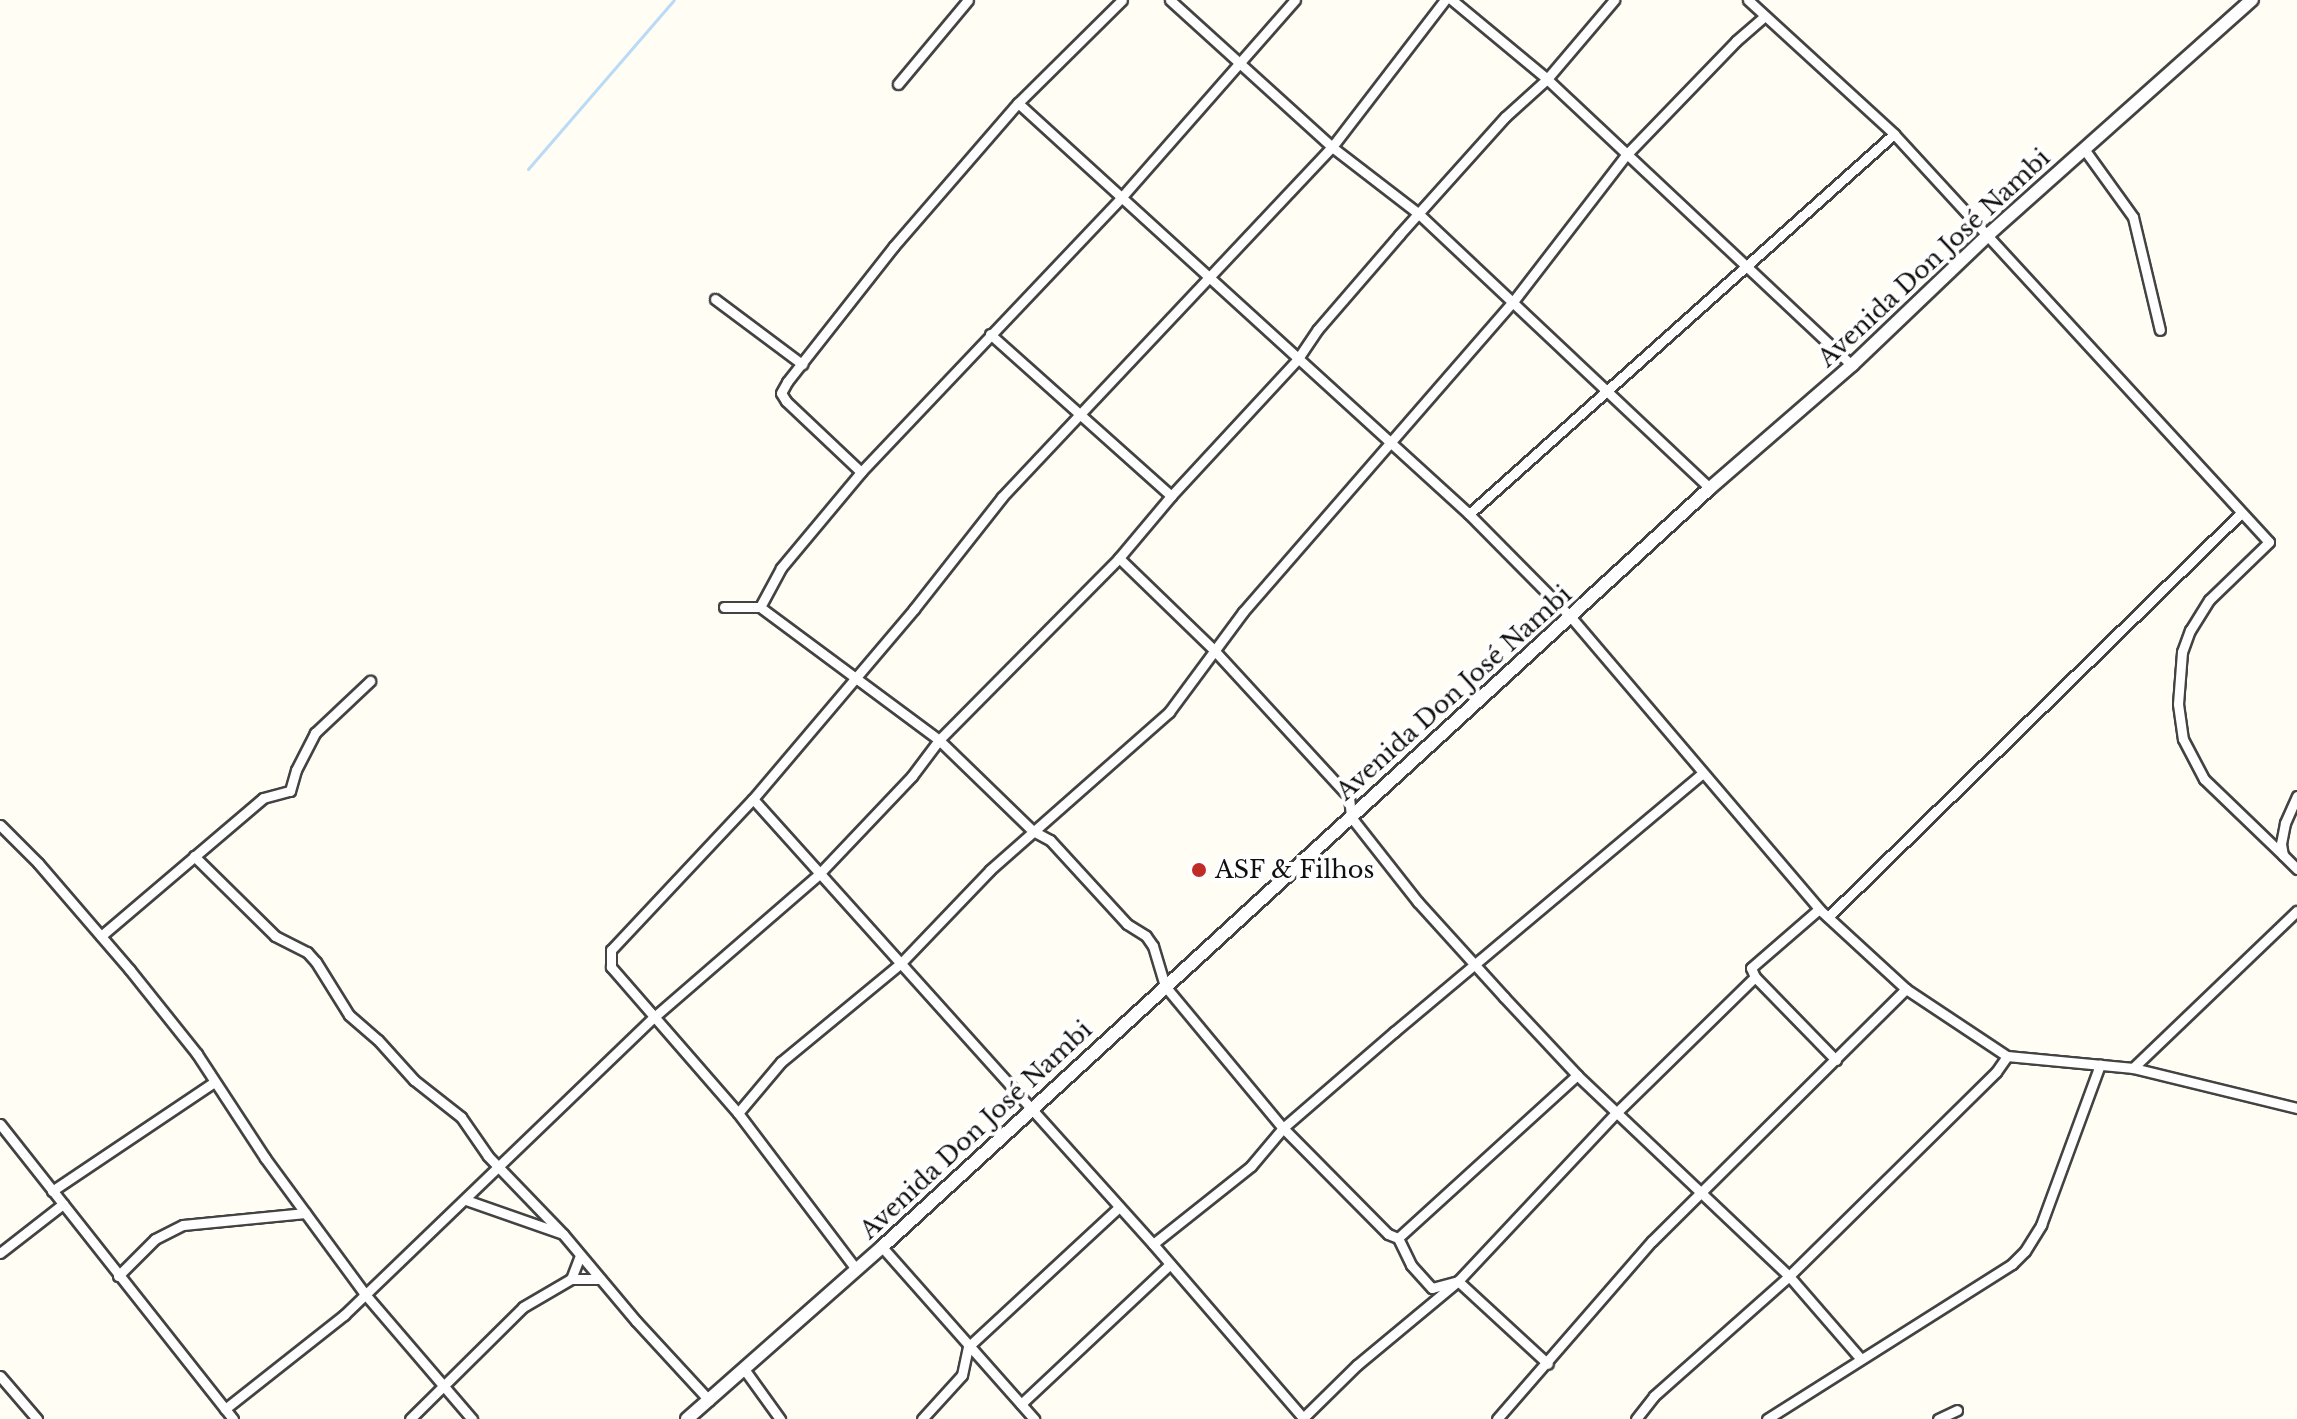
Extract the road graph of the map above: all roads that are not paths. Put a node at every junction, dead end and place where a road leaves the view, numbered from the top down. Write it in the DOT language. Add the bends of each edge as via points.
graph roads {
  1 [pos="968,0"];
  2 [pos="1122,0"];
  3 [pos="1170,0"];
  4 [pos="1295,0"];
  5 [pos="1445,0"];
  6 [pos="1452,0"];
  7 [pos="1614,0"];
  8 [pos="1748,0"];
  9 [pos="2252,0"];
  10 [pos="1765,16"];
  11 [pos="1240,66"];
  12 [pos="1547,79"];
  13 [pos="898,84"];
  14 [pos="1018,103"];
  15 [pos="1894,134"];
  16 [pos="1332,147"];
  17 [pos="2084,149"];
  18 [pos="1626,155"];
  19 [pos="1120,199"];
  20 [pos="1419,214"];
  21 [pos="1989,234"];
  22 [pos="1747,268"];
  23 [pos="1207,276"];
  24 [pos="715,299"];
  25 [pos="1512,303"];
  26 [pos="2160,330"];
  27 [pos="990,334"];
  28 [pos="1297,360"];
  29 [pos="802,364"];
  30 [pos="1852,365"];
  31 [pos="1609,393"];
  32 [pos="1078,415"];
  33 [pos="1389,444"];
  34 [pos="861,472"];
  35 [pos="1710,488"];
  36 [pos="1171,496"];
  37 [pos="2241,513"];
  38 [pos="1469,514"];
  39 [pos="1119,558"];
  40 [pos="724,607"];
  41 [pos="760,607"];
  42 [pos="1570,616"];
  43 [pos="1213,649"];
  44 [pos="854,679"];
  45 [pos="370,681"];
  46 [pos="939,740"];
  47 [pos="1702,774"];
  48 [pos="2297,796"];
  49 [pos="753,799"];
  50 [pos="1351,817"];
  51 [pos="0,825"];
  52 [pos="1033,831"];
  53 [pos="2283,855"];
  54 [pos="194,856"];
  55 [pos="2297,869"];
  56 [pos="819,874"];
  57 [pos="1819,909"];
  58 [pos="2297,911"];
  59 [pos="1828,917"];
  60 [pos="101,936"];
  61 [pos="900,964"];
  62 [pos="1474,964"];
  63 [pos="1755,977"];
  64 [pos="1165,986"];
  65 [pos="1906,989"];
  66 [pos="653,1018"];
  67 [pos="2007,1056"];
  68 [pos="1836,1060"];
  69 [pos="2100,1065"];
  70 [pos="2133,1068"];
  71 [pos="1577,1075"];
  72 [pos="214,1082"];
  73 [pos="2297,1108"];
  74 [pos="1031,1109"];
  75 [pos="738,1113"];
  76 [pos="1616,1113"];
  77 [pos="0,1124"];
  78 [pos="1283,1128"];
  79 [pos="501,1167"];
  80 [pos="52,1191"];
  81 [pos="1700,1195"];
  82 [pos="466,1200"];
  83 [pos="63,1204"];
  84 [pos="1119,1207"];
  85 [pos="305,1213"];
  86 [pos="563,1234"];
  87 [pos="1398,1238"];
  88 [pos="1153,1244"];
  89 [pos="882,1247"];
  90 [pos="0,1253"];
  91 [pos="580,1256"];
  92 [pos="1170,1264"];
  93 [pos="856,1269"];
  94 [pos="118,1276"];
  95 [pos="1789,1276"];
  96 [pos="571,1279"];
  97 [pos="600,1279"];
  98 [pos="1458,1281"];
  99 [pos="364,1293"];
  100 [pos="968,1347"];
  101 [pos="1860,1358"];
  102 [pos="1548,1364"];
  103 [pos="744,1369"];
  104 [pos="0,1376"];
  105 [pos="442,1384"];
  106 [pos="709,1400"];
  107 [pos="1021,1404"];
  108 [pos="225,1409"];
  109 [pos="1957,1410"];
  110 [pos="1303,1418"];
  111 [pos="37,1419"];
  112 [pos="233,1419"];
  113 [pos="410,1419"];
  114 [pos="472,1419"];
  115 [pos="687,1419"];
  116 [pos="780,1419"];
  117 [pos="922,1419"];
  118 [pos="1034,1419"];
  119 [pos="1497,1419"];
  120 [pos="1636,1419"];
  121 [pos="1767,1419"];
  122 [pos="1938,1419"];
  1 -- 13 [label="street"];
  2 -- 14 [label="street"];
  3 -- 11 [label="street"];
  4 -- 11 [label="street"];
  5 -- 16 [label="street"];
  6 -- 12 [label="street"];
  7 -- 12 [label="street"];
  8 -- 10 [label="street"];
  9 -- 17 [label="street, Avenida Don José Nambi"];
  10 -- 15 [label="street"];
  10 -- 18 [label="street"];
  11 -- 16 [label="street"];
  11 -- 19 [label="street"];
  12 -- 18 [label="street"];
  12 -- 20 [label="street" via="1505,117"];
  14 -- 19 [label="street"];
  14 -- 29 [label="street" via="894,246"];
  15 -- 21 [label="street"];
  15 -- 22 [label="street"];
  16 -- 20 [label="street"];
  16 -- 23 [label="street"];
  17 -- 21 [label="street, Avenida Don José Nambi"];
  17 -- 26 [label="street" via="2133,217"];
  18 -- 22 [label="street"];
  18 -- 25 [label="street"];
  19 -- 23 [label="street"];
  19 -- 27 [label="street"];
  20 -- 25 [label="street"];
  20 -- 28 [label="street" via="1346,295"];
  21 -- 30 [label="street, Avenida Don José Nambi"];
  21 -- 37 [label="street"];
  22 -- 30 [label="street"];
  22 -- 31 [label="street"];
  23 -- 28 [label="street"];
  23 -- 32 [label="street"];
  24 -- 29 [label="street"];
  25 -- 31 [label="street"];
  25 -- 33 [label="street"];
  27 -- 32 [label="street"];
  27 -- 34 [label="street"];
  28 -- 33 [label="street"];
  28 -- 36 [label="street"];
  29 -- 34 [label="street" via="781,393"];
  30 -- 35 [label="street, Avenida Don José Nambi"];
  31 -- 35 [label="street"];
  31 -- 38 [label="street"];
  32 -- 36 [label="street"];
  32 -- 44 [label="street" via="1002,497"];
  33 -- 38 [label="street"];
  33 -- 43 [label="street"];
  34 -- 41 [label="street" via="781,568"];
  35 -- 42 [label="street, Avenida Don José Nambi"];
  36 -- 39 [label="street"];
  37 -- 53 [label="street" via="2269,542 2209,600 2190,630 2182,652 2178,704 2183,739 2204,779"];
  37 -- 59 [label="street"];
  38 -- 42 [label="street"];
  39 -- 43 [label="street"];
  39 -- 46 [label="street"];
  40 -- 41 [label="street"];
  41 -- 44 [label="street"];
  42 -- 47 [label="street"];
  42 -- 50 [label="street, Avenida Don José Nambi"];
  43 -- 50 [label="street" via="1349,797"];
  43 -- 52 [label="street" via="1169,712"];
  44 -- 46 [label="street"];
  44 -- 49 [label="street"];
  45 -- 54 [label="street" via="322,725 290,791 263,798"];
  46 -- 52 [label="street"];
  46 -- 56 [label="street"];
  47 -- 57 [label="street"];
  47 -- 62 [label="street"];
  48 -- 53 [label="street" via="2285,823"];
  49 -- 56 [label="street"];
  49 -- 66 [label="street" via="611,950 611,967"];
  50 -- 62 [label="street"];
  50 -- 64 [label="street, Avenida Don José Nambi"];
  51 -- 60 [label="street"];
  52 -- 61 [label="street"];
  52 -- 64 [label="street" via="1050,840 1127,924 1146,936"];
  53 -- 55 [label="street"];
  54 -- 60 [label="street"];
  54 -- 79 [label="street" via="275,936 307,952 349,1015 414,1080 461,1117"];
  56 -- 61 [label="street"];
  56 -- 66 [label="street"];
  57 -- 59 [label="street"];
  57 -- 63 [label="street" via="1751,968"];
  58 -- 70 [label="street"];
  59 -- 65 [label="street"];
  60 -- 72 [label="street"];
  61 -- 74 [label="street"];
  61 -- 75 [label="street" via="781,1062"];
  62 -- 71 [label="street"];
  62 -- 78 [label="street"];
  63 -- 68 [label="street"];
  63 -- 76 [label="street"];
  64 -- 74 [label="street, Avenida Don José Nambi"];
  64 -- 78 [label="street"];
  65 -- 67 [label="street"];
  65 -- 68 [label="street"];
  66 -- 75 [label="street"];
  66 -- 79 [label="street"];
  67 -- 69 [label="street"];
  67 -- 95 [label="street"];
  68 -- 81 [label="street"];
  69 -- 70 [label="street"];
  69 -- 101 [label="street" via="2041,1225 2025,1251"];
  70 -- 73 [label="street"];
  71 -- 76 [label="street"];
  71 -- 87 [label="street"];
  72 -- 80 [label="street"];
  72 -- 85 [label="street"];
  74 -- 84 [label="street"];
  74 -- 89 [label="street, Avenida Don José Nambi"];
  75 -- 93 [label="street"];
  76 -- 81 [label="street"];
  76 -- 98 [label="street"];
  77 -- 80 [label="street"];
  78 -- 87 [label="street" via="1388,1234"];
  78 -- 88 [label="street" via="1251,1166"];
  79 -- 82 [label="street"];
  79 -- 86 [label="street"];
  80 -- 83 [label="street"];
  81 -- 95 [label="street"];
  81 -- 102 [label="street" via="1652,1241"];
  82 -- 86 [label="street"];
  82 -- 99 [label="street"];
  83 -- 90 [label="street"];
  83 -- 94 [label="street"];
  84 -- 88 [label="street"];
  84 -- 100 [label="street"];
  85 -- 94 [label="street" via="183,1225 155,1239"];
  85 -- 99 [label="street"];
  86 -- 91 [label="street"];
  87 -- 98 [label="street" via="1411,1265 1432,1288"];
  88 -- 92 [label="street"];
  89 -- 93 [label="street, Avenida Don José Nambi"];
  89 -- 100 [label="street"];
  91 -- 96 [label="street"];
  91 -- 97 [label="street"];
  92 -- 107 [label="street"];
  92 -- 110 [label="street"];
  93 -- 103 [label="street, Avenida Don José Nambi"];
  94 -- 108 [label="street"];
  95 -- 101 [label="street"];
  95 -- 120 [label="street" via="1667,1384"];
  96 -- 97 [label="street"];
  96 -- 105 [label="street" via="523,1307"];
  97 -- 106 [label="street"];
  98 -- 102 [label="street"];
  98 -- 110 [label="street"];
  99 -- 105 [label="street"];
  99 -- 108 [label="street" via="344,1315"];
  100 -- 107 [label="street"];
  100 -- 117 [label="street" via="962,1375"];
  101 -- 121 [label="street"];
  102 -- 119 [label="street"];
  103 -- 106 [label="street, Avenida Don José Nambi"];
  103 -- 116 [label="street"];
  104 -- 111 [label="street"];
  105 -- 113 [label="street"];
  105 -- 114 [label="street"];
  106 -- 115 [label="street, Avenida Don José Nambi"];
  107 -- 118 [label="street"];
  108 -- 112 [label="street"];
  109 -- 122 [label="street"];
}
